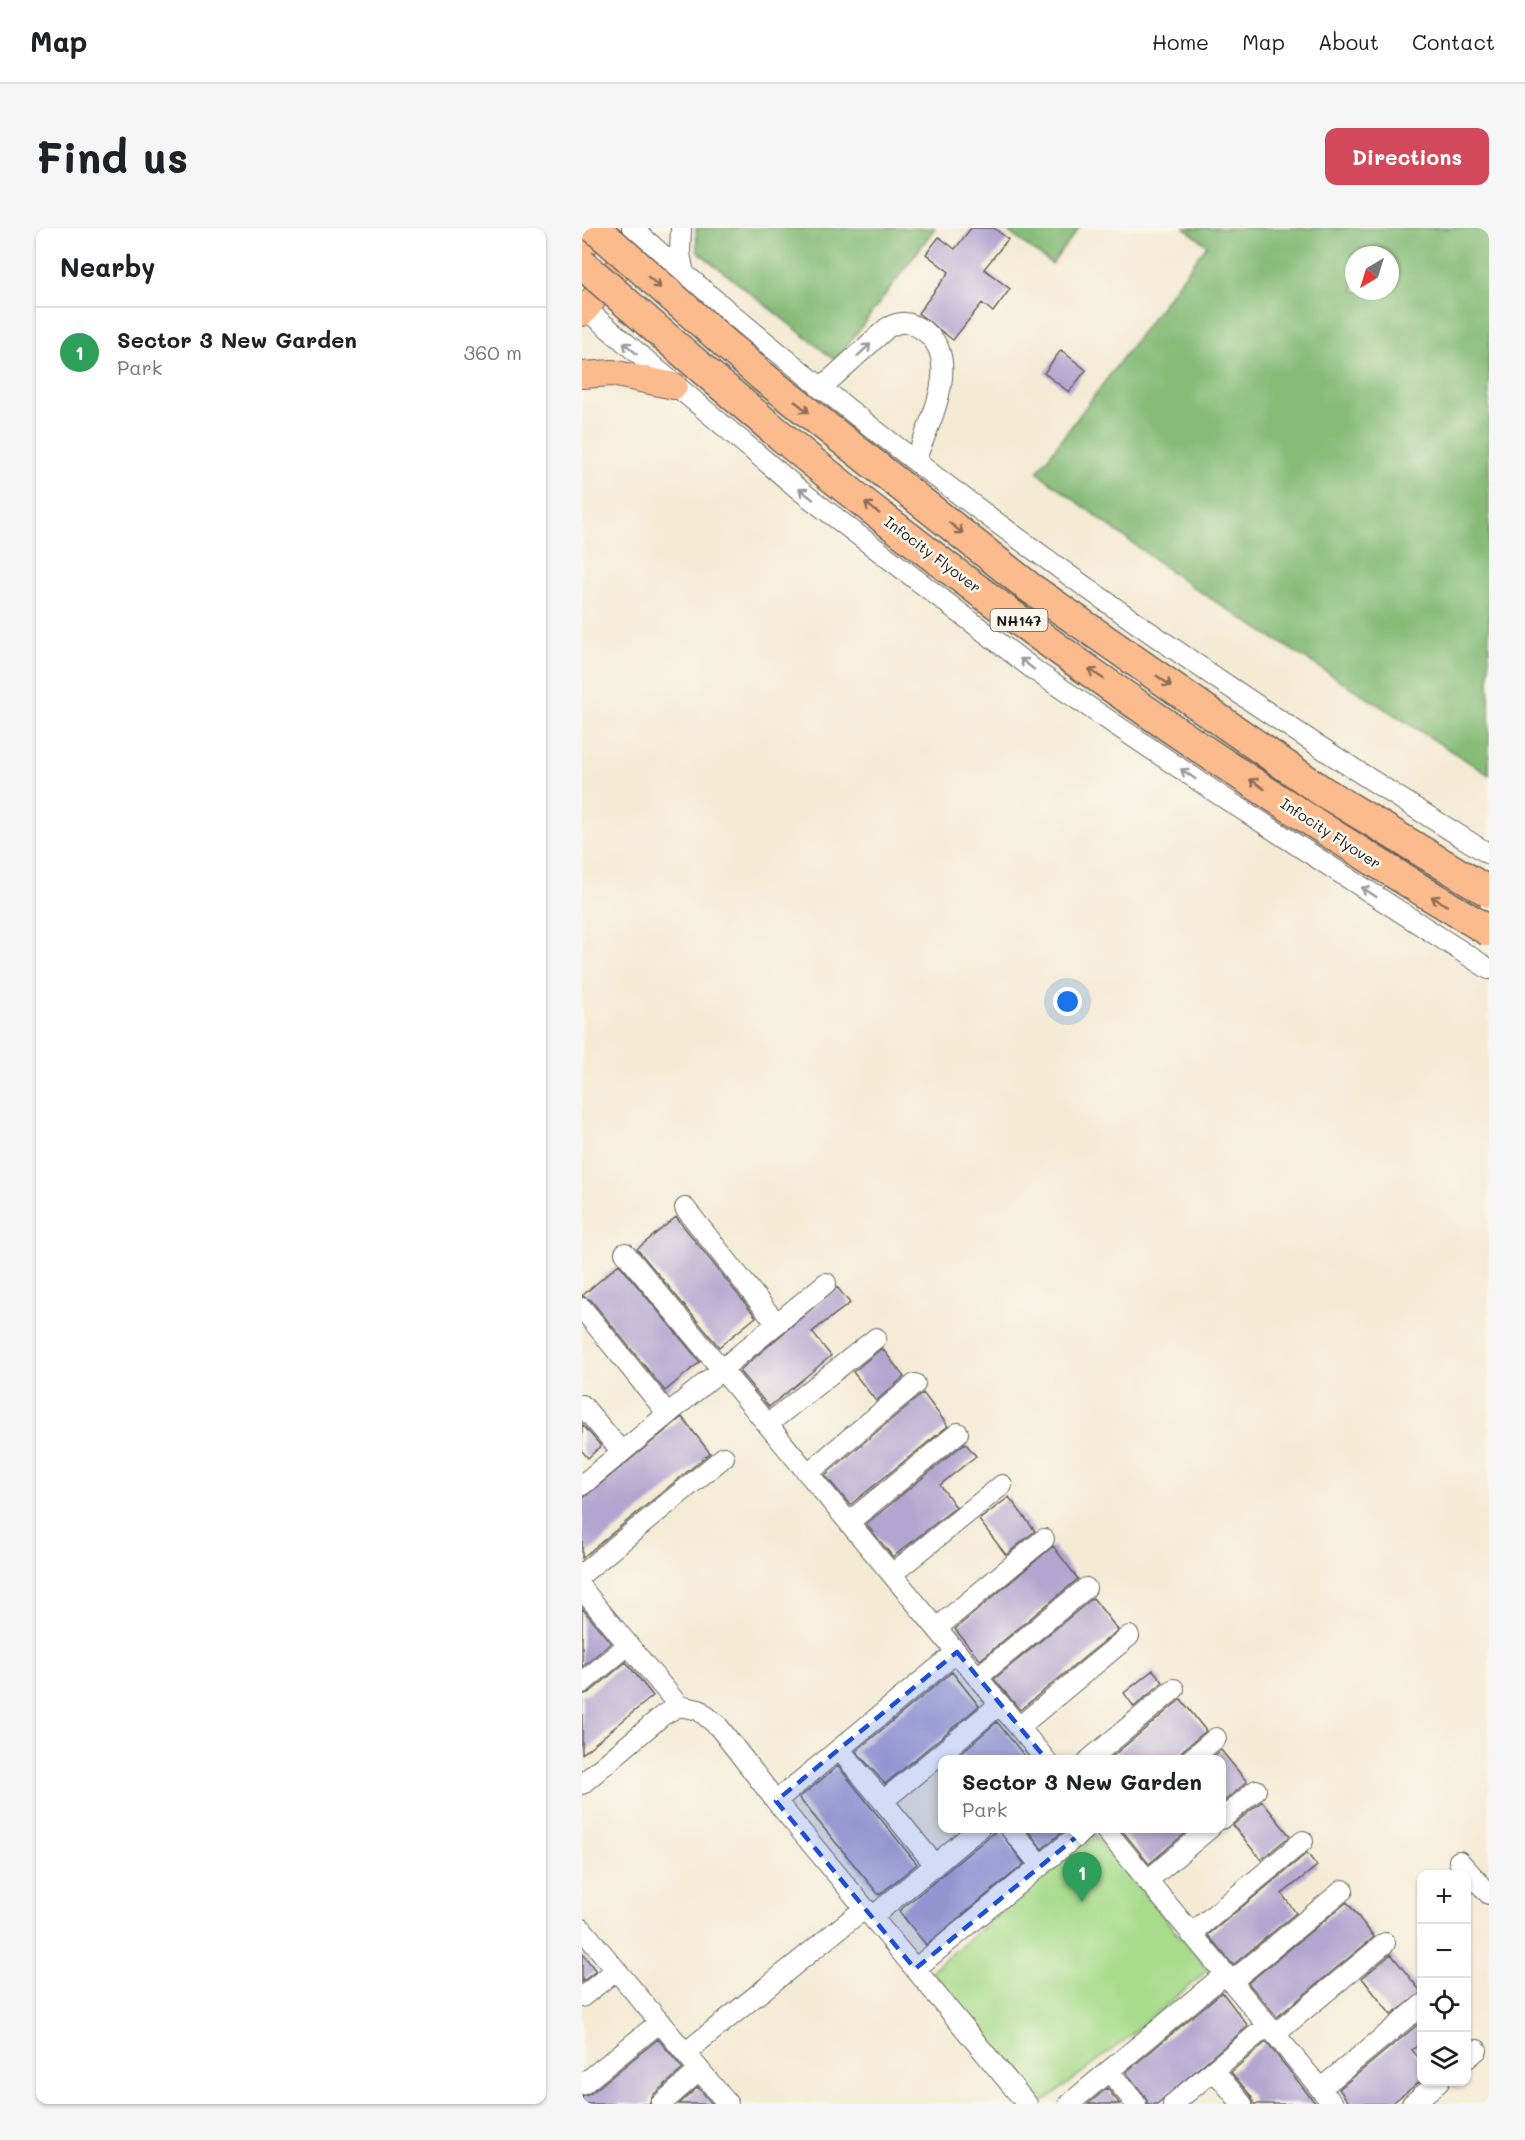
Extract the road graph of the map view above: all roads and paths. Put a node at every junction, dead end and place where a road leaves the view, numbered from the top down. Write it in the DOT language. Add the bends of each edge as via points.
graph roads {
  1 [pos="597,228"];
  2 [pos="681,228"];
  3 [pos="640,237"];
  4 [pos="582,248"];
  5 [pos="582,264"];
  6 [pos="684,275"];
  7 [pos="583,309"];
  8 [pos="582,375"];
  9 [pos="674,386"];
  10 [pos="820,388"];
  11 [pos="915,461"];
  12 [pos="1489,854"];
  13 [pos="1489,892"];
  14 [pos="1489,931"];
  15 [pos="1489,969"];
  16 [pos="685,1208"];
  17 [pos="625,1253"];
  18 [pos="826,1283"];
  19 [pos="582,1308"];
  20 [pos="777,1324"];
  21 [pos="876,1338"];
  22 [pos="722,1370"];
  23 [pos="915,1384"];
  24 [pos="582,1405"];
  25 [pos="668,1414"];
  26 [pos="768,1424"];
  27 [pos="958,1433"];
  28 [pos="622,1452"];
  29 [pos="724,1457"];
  30 [pos="808,1473"];
  31 [pos="582,1485"];
  32 [pos="1002,1485"];
  33 [pos="849,1522"];
  34 [pos="1044,1539"];
  35 [pos="582,1574"];
  36 [pos="892,1574"];
  37 [pos="1086,1588"];
  38 [pos="582,1589"];
  39 [pos="937,1628"];
  40 [pos="1129,1636"];
  41 [pos="628,1645"];
  42 [pos="957,1652"];
  43 [pos="978,1677"];
  44 [pos="582,1683"];
  45 [pos="1174,1689"];
  46 [pos="1000,1704"];
  47 [pos="679,1706"];
  48 [pos="1019,1727"];
  49 [pos="1216,1738"];
  50 [pos="839,1749"];
  51 [pos="949,1755"];
  52 [pos="1042,1755"];
  53 [pos="1095,1755"];
  54 [pos="1196,1755"];
  55 [pos="938,1763"];
  56 [pos="582,1784"];
  57 [pos="1256,1790"];
  58 [pos="776,1801"];
  59 [pos="882,1801"];
  60 [pos="1226,1815"];
  61 [pos="973,1833"];
  62 [pos="1014,1833"];
  63 [pos="1094,1833"];
  64 [pos="1104,1833"];
  65 [pos="1204,1833"];
  66 [pos="1303,1840"];
  67 [pos="1459,1862"];
  68 [pos="935,1865"];
  69 [pos="1041,1866"];
  70 [pos="1147,1881"];
  71 [pos="1342,1890"];
  72 [pos="1489,1894"];
  73 [pos="869,1912"];
  74 [pos="582,1929"];
  75 [pos="1191,1934"];
  76 [pos="1385,1943"];
  77 [pos="915,1969"];
  78 [pos="616,1970"];
  79 [pos="1228,1978"];
  80 [pos="582,1997"];
  81 [pos="1417,2010"];
  82 [pos="660,2022"];
  83 [pos="1271,2030"];
  84 [pos="685,2053"];
  85 [pos="700,2070"];
  86 [pos="1214,2070"];
  87 [pos="1109,2071"];
  88 [pos="582,2085"];
  89 [pos="1434,2086"];
  90 [pos="1327,2097"];
  91 [pos="661,2104"];
  92 [pos="728,2104"];
  93 [pos="1027,2104"];
  94 [pos="1069,2104"];
  95 [pos="1136,2104"];
  96 [pos="1173,2104"];
  97 [pos="1242,2104"];
  98 [pos="1412,2104"];
  1 -- 4 [label="main road"];
  1 -- 13 [label="highway, Infocity Flyover / NH147, one-way, bridge" via="762,376 1029,587 1322,791"];
  2 -- 6 [label="street"];
  3 -- 6 [label="street"];
  3 -- 7 [label="main road"];
  14 -- 5 [label="highway, Infocity Flyover / NH147, one-way, bridge" via="1351,848 1040,636 819,467"];
  6 -- 10 [label="street"];
  9 -- 7 [label="street, one-way"];
  8 -- 9 [label="main road" via="612,373"];
  15 -- 9 [label="street, one-way" via="1037,672 802,492"];
  10 -- 11 [label="street"];
  10 -- 11 [label="street, one-way" via="887,328 899,322 911,323 927,333 942,356 942,388"];
  11 -- 12 [label="street" via="1099,599 1247,700"];
  16 -- 20 [label="street"];
  17 -- 22 [label="street"];
  18 -- 20 [label="street"];
  19 -- 25 [label="street"];
  20 -- 22 [label="street"];
  21 -- 26 [label="street"];
  22 -- 25 [label="street"];
  22 -- 26 [label="street"];
  23 -- 30 [label="street"];
  24 -- 28 [label="street"];
  25 -- 28 [label="street"];
  26 -- 30 [label="street"];
  27 -- 33 [label="street"];
  28 -- 31 [label="street"];
  29 -- 35 [label="street"];
  30 -- 33 [label="street"];
  32 -- 36 [label="street"];
  33 -- 36 [label="street"];
  34 -- 39 [label="street"];
  36 -- 39 [label="street"];
  37 -- 43 [label="street"];
  38 -- 41 [label="street"];
  39 -- 42 [label="street"];
  40 -- 48 [label="street"];
  41 -- 44 [label="street"];
  41 -- 47 [label="street"];
  42 -- 43 [label="street"];
  42 -- 50 [label="street"];
  43 -- 46 [label="street"];
  45 -- 53 [label="street"];
  46 -- 48 [label="street"];
  46 -- 51 [label="street"];
  47 -- 56 [label="street" via="663,1715"];
  47 -- 58 [label="street" via="699,1710 718,1726"];
  48 -- 52 [label="street"];
  49 -- 54 [label="street"];
  50 -- 58 [label="street"];
  50 -- 59 [label="street"];
  55 -- 59 [label="street"];
  57 -- 60 [label="street"];
  58 -- 73 [label="street"];
  59 -- 68 [label="street"];
  61 -- 68 [label="street"];
  62 -- 69 [label="street"];
  63 -- 69 [label="street"];
  64 -- 70 [label="street"];
  65 -- 70 [label="street"];
  66 -- 75 [label="street"];
  67 -- 72 [label="street"];
  68 -- 73 [label="street"];
  69 -- 77 [label="street"];
  70 -- 75 [label="street"];
  71 -- 79 [label="street"];
  73 -- 77 [label="street"];
  73 -- 84 [label="street"];
  74 -- 78 [label="street"];
  75 -- 79 [label="street"];
  76 -- 83 [label="street"];
  77 -- 93 [label="street"];
  78 -- 80 [label="street"];
  78 -- 82 [label="street"];
  79 -- 83 [label="street"];
  79 -- 87 [label="street"];
  81 -- 90 [label="street"];
  82 -- 84 [label="street"];
  82 -- 88 [label="street"];
  83 -- 86 [label="street"];
  83 -- 90 [label="street"];
  84 -- 85 [label="street"];
  85 -- 91 [label="street"];
  85 -- 92 [label="street"];
  86 -- 96 [label="street"];
  86 -- 97 [label="street"];
  87 -- 94 [label="street"];
  87 -- 95 [label="street"];
  89 -- 98 [label="street"];
}
